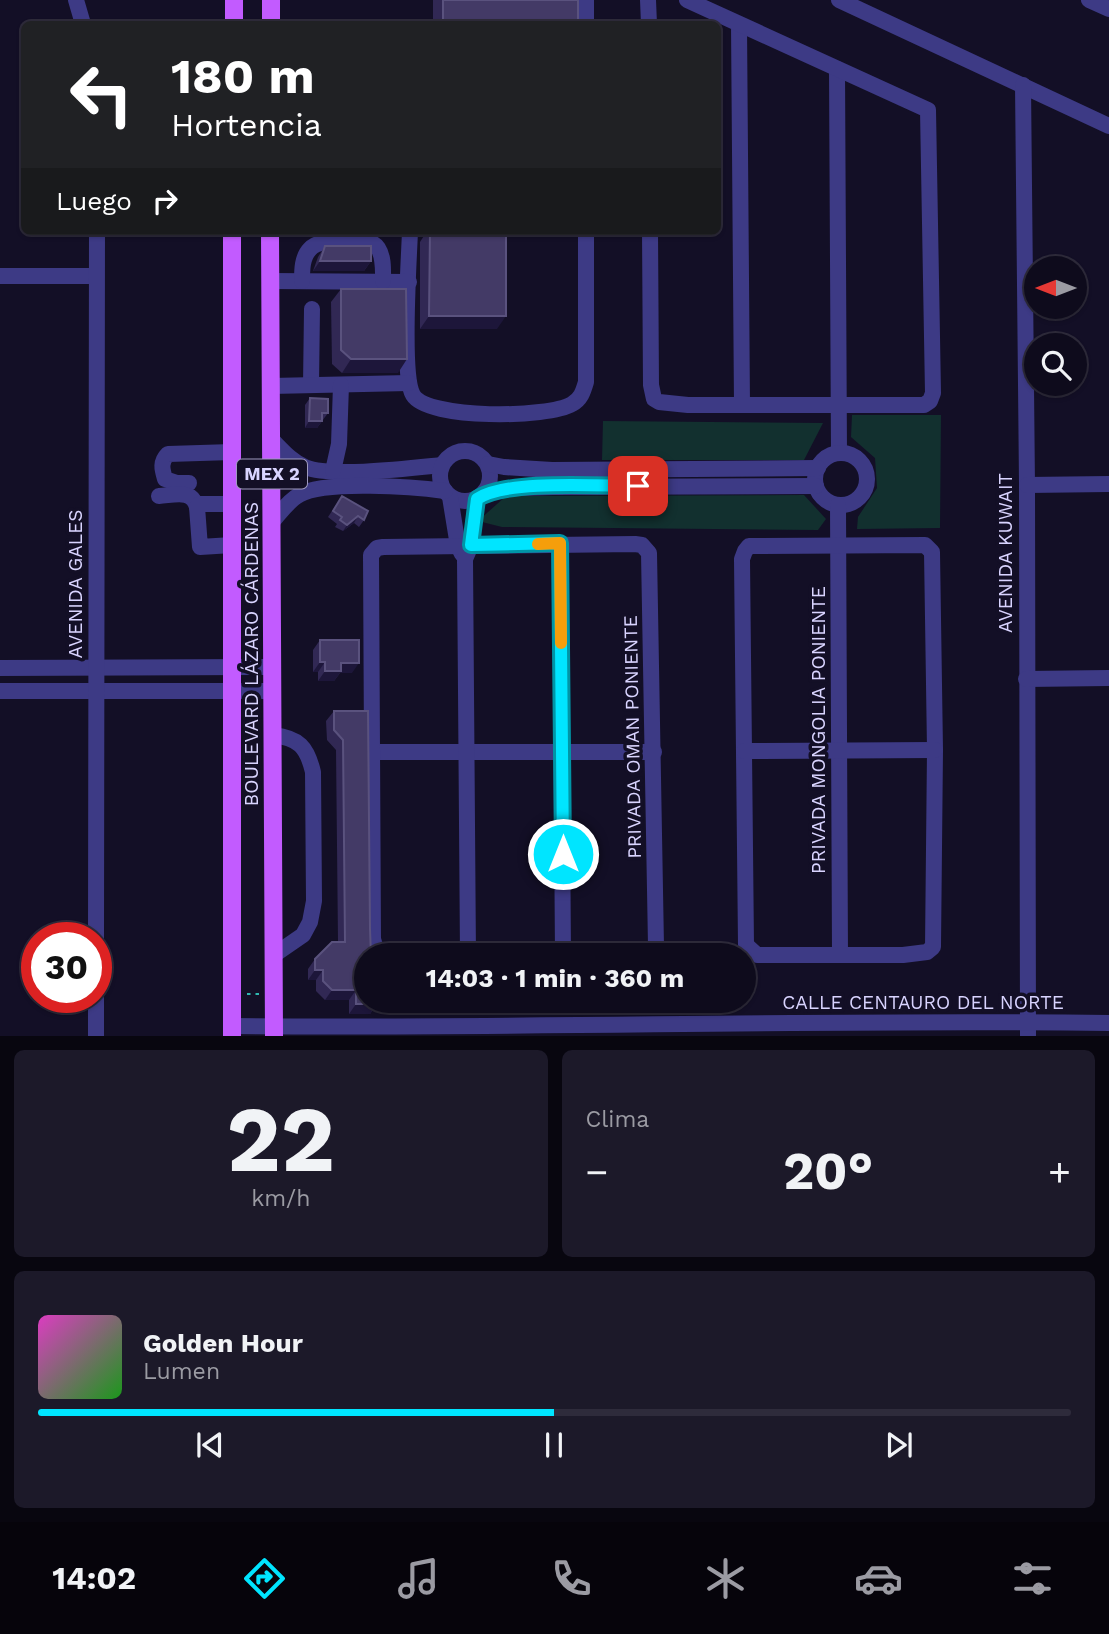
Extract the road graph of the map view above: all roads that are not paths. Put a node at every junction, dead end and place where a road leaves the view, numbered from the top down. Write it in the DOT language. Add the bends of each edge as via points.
graph roads {
  1 [pos="76,0"];
  2 [pos="234,0"];
  3 [pos="271,0"];
  4 [pos="586,0"];
  5 [pos="648,0"];
  6 [pos="687,0"];
  7 [pos="839,0"];
  8 [pos="1089,0"];
  9 [pos="1109,9"];
  10 [pos="82,21"];
  11 [pos="233,21"];
  12 [pos="271,21"];
  13 [pos="586,21"];
  14 [pos="649,21"];
  15 [pos="739,25"];
  16 [pos="837,68"];
  17 [pos="1023,85"];
  18 [pos="1109,126"];
  19 [pos="97,235"];
  20 [pos="232,235"];
  21 [pos="270,235"];
  22 [pos="410,235"];
  23 [pos="586,235"];
  24 [pos="650,235"];
  25 [pos="0,276"];
  26 [pos="96,276"];
  27 [pos="271,281"];
  28 [pos="302,281"];
  29 [pos="383,281"];
  30 [pos="409,282"];
  31 [pos="312,309"];
  32 [pos="409,383"];
  33 [pos="312,385"];
  34 [pos="341,385"];
  35 [pos="271,386"];
  36 [pos="742,405"];
  37 [pos="839,406"];
  38 [pos="272,440"];
  39 [pos="232,452"];
  40 [pos="839,453"];
  41 [pos="488,464"];
  42 [pos="442,465"];
  43 [pos="818,468"];
  44 [pos="333,471"];
  45 [pos="638,478"];
  46 [pos="189,483"];
  47 [pos="1109,484"];
  48 [pos="1027,485"];
  49 [pos="816,486"];
  50 [pos="447,494"];
  51 [pos="159,496"];
  52 [pos="480,497"];
  53 [pos="232,503"];
  54 [pos="838,505"];
  55 [pos="197,507"];
  56 [pos="272,522"];
  57 [pos="560,543"];
  58 [pos="232,545"];
  59 [pos="838,546"];
  60 [pos="465,550"];
  61 [pos="273,667"];
  62 [pos="0,668"];
  63 [pos="96,668"];
  64 [pos="233,668"];
  65 [pos="1109,678"];
  66 [pos="1026,679"];
  67 [pos="0,691"];
  68 [pos="95,691"];
  69 [pos="233,691"];
  70 [pos="272,691"];
  71 [pos="273,735"];
  72 [pos="839,750"];
  73 [pos="935,750"];
  74 [pos="744,751"];
  75 [pos="371,752"];
  76 [pos="467,752"];
  77 [pos="562,752"];
  78 [pos="654,752"];
  79 [pos="96,922"];
  80 [pos="374,943"];
  81 [pos="468,943"];
  82 [pos="563,943"];
  83 [pos="655,943"];
  84 [pos="274,955"];
  85 [pos="840,955"];
  86 [pos="96,1013"];
  87 [pos="1109,1023"];
  88 [pos="922,1028"];
  89 [pos="1028,1028"];
  90 [pos="730,1030"];
  91 [pos="232,1031"];
  92 [pos="274,1031"];
  93 [pos="387,1031"];
  94 [pos="473,1031"];
  95 [pos="561,1031"];
  96 [pos="96,1035"];
  1 -- 10 [label="street"];
  2 -- 11 [label="main road"];
  3 -- 12 [label="main road"];
  4 -- 13 [label="street"];
  5 -- 14 [label="street"];
  6 -- 15 [label="street"];
  7 -- 17 [label="street"];
  8 -- 9 [label="street"];
  15 -- 16 [label="street"];
  15 -- 36 [label="street"];
  16 -- 37 [label="street"];
  16 -- 37 [label="street" via="928,110 933,393 924,405"];
  17 -- 18 [label="street"];
  17 -- 48 [label="street, AVENIDA KUWAIT"];
  19 -- 26 [label="street, AVENIDA GALES"];
  20 -- 39 [label="main road, BOULEVARD LÁZARO CÁRDENAS / MEX 2"];
  21 -- 27 [label="main road, BOULEVARD LÁZARO CÁRDENAS / MEX 2"];
  22 -- 30 [label="street"];
  23 -- 32 [label="street" via="586,382 583,393 570,405 541,412 444,411 418,402"];
  24 -- 36 [label="street" via="654,399"];
  25 -- 26 [label="street"];
  26 -- 63 [label="street, AVENIDA GALES"];
  27 -- 28 [label="street"];
  27 -- 35 [label="main road, BOULEVARD LÁZARO CÁRDENAS / MEX 2"];
  28 -- 29 [label="street"];
  28 -- 29 [label="street" via="306,255 315,245 354,239 372,242 378,248"];
  29 -- 30 [label="street"];
  30 -- 32 [label="street"];
  31 -- 33 [label="street"];
  32 -- 34 [label="street"];
  33 -- 34 [label="street"];
  33 -- 35 [label="street"];
  34 -- 44 [label="street"];
  35 -- 38 [label="main road, BOULEVARD LÁZARO CÁRDENAS / MEX 2"];
  36 -- 37 [label="street"];
  37 -- 40 [label="street"];
  38 -- 44 [label="street" via="297,463"];
  38 -- 56 [label="main road, BOULEVARD LÁZARO CÁRDENAS / MEX 2"];
  39 -- 46 [label="street" via="168,454 163,458 165,479"];
  39 -- 53 [label="main road, BOULEVARD LÁZARO CÁRDENAS / MEX 2"];
  40 -- 43 [label="street"];
  40 -- 54 [label="street" via="858,460 867,477 861,496"];
  41 -- 42 [label="street" via="465,451 454,453"];
  41 -- 45 [label="street"];
  41 -- 52 [label="street" via="490,482"];
  42 -- 44 [label="street"];
  42 -- 50 [label="street" via="440,478"];
  43 -- 45 [label="street"];
  43 -- 49 [label="street"];
  45 -- 49 [label="street"];
  45 -- 52 [label="street" via="514,488"];
  47 -- 48 [label="street"];
  48 -- 66 [label="street, AVENIDA KUWAIT"];
  49 -- 54 [label="street" via="824,499"];
  50 -- 52 [label="street" via="461,501"];
  50 -- 56 [label="street" via="390,487 309,491 290,502"];
  50 -- 60 [label="street"];
  51 -- 55 [label="street" via="190,495"];
  52 -- 60 [label="street"];
  53 -- 55 [label="street"];
  53 -- 58 [label="main road, BOULEVARD LÁZARO CÁRDENAS / MEX 2"];
  54 -- 59 [label="street, PRIVADA MONGOLIA PONIENTE"];
  55 -- 58 [label="street" via="200,547"];
  56 -- 61 [label="main road, BOULEVARD LÁZARO CÁRDENAS / MEX 2"];
  57 -- 60 [label="street"];
  57 -- 77 [label="street"];
  57 -- 78 [label="street, PRIVADA OMAN PONIENTE" via="635,544 647,550"];
  58 -- 64 [label="main road, BOULEVARD LÁZARO CÁRDENAS / MEX 2"];
  59 -- 72 [label="street, PRIVADA MONGOLIA PONIENTE"];
  59 -- 73 [label="street" via="925,545 932,552"];
  59 -- 74 [label="street" via="750,546 745,551"];
  60 -- 75 [label="street" via="383,547 373,551"];
  60 -- 76 [label="street"];
  61 -- 64 [label="street"];
  61 -- 70 [label="main road, BOULEVARD LÁZARO CÁRDENAS / MEX 2"];
  62 -- 63 [label="street"];
  63 -- 64 [label="street"];
  63 -- 68 [label="street, AVENIDA GALES"];
  64 -- 69 [label="main road, BOULEVARD LÁZARO CÁRDENAS / MEX 2"];
  65 -- 66 [label="street"];
  66 -- 89 [label="street, AVENIDA KUWAIT"];
  67 -- 68 [label="street"];
  68 -- 69 [label="street"];
  68 -- 79 [label="street, AVENIDA GALES"];
  69 -- 70 [label="street"];
  69 -- 91 [label="main road, BOULEVARD LÁZARO CÁRDENAS / MEX 2"];
  70 -- 71 [label="main road, BOULEVARD LÁZARO CÁRDENAS / MEX 2"];
  71 -- 84 [label="main road, BOULEVARD LÁZARO CÁRDENAS / MEX 2"];
  71 -- 84 [label="street" via="300,744 310,758 314,872 310,922 303,935"];
  72 -- 73 [label="street"];
  72 -- 74 [label="street"];
  72 -- 85 [label="street, PRIVADA MONGOLIA PONIENTE"];
  73 -- 85 [label="street" via="933,947 917,954"];
  74 -- 85 [label="street" via="746,945 757,955"];
  75 -- 76 [label="street"];
  75 -- 80 [label="street"];
  76 -- 77 [label="street"];
  76 -- 81 [label="street"];
  77 -- 78 [label="street"];
  77 -- 82 [label="street"];
  78 -- 83 [label="street, PRIVADA OMAN PONIENTE"];
  84 -- 92 [label="main road, BOULEVARD LÁZARO CÁRDENAS / MEX 2"];
  86 -- 96 [label="street"];
  87 -- 89 [label="street, CALLE CENTAURO DEL NORTE"];
  88 -- 89 [label="street, CALLE CENTAURO DEL NORTE"];
  88 -- 90 [label="street, CALLE CENTAURO DEL NORTE"];
  90 -- 95 [label="street, CALLE CENTAURO DEL NORTE"];
  91 -- 92 [label="street, CALLE CENTAURO DEL NORTE"];
  92 -- 93 [label="street, CALLE CENTAURO DEL NORTE"];
  93 -- 94 [label="street, CALLE CENTAURO DEL NORTE"];
  94 -- 95 [label="street, CALLE CENTAURO DEL NORTE"];
}
